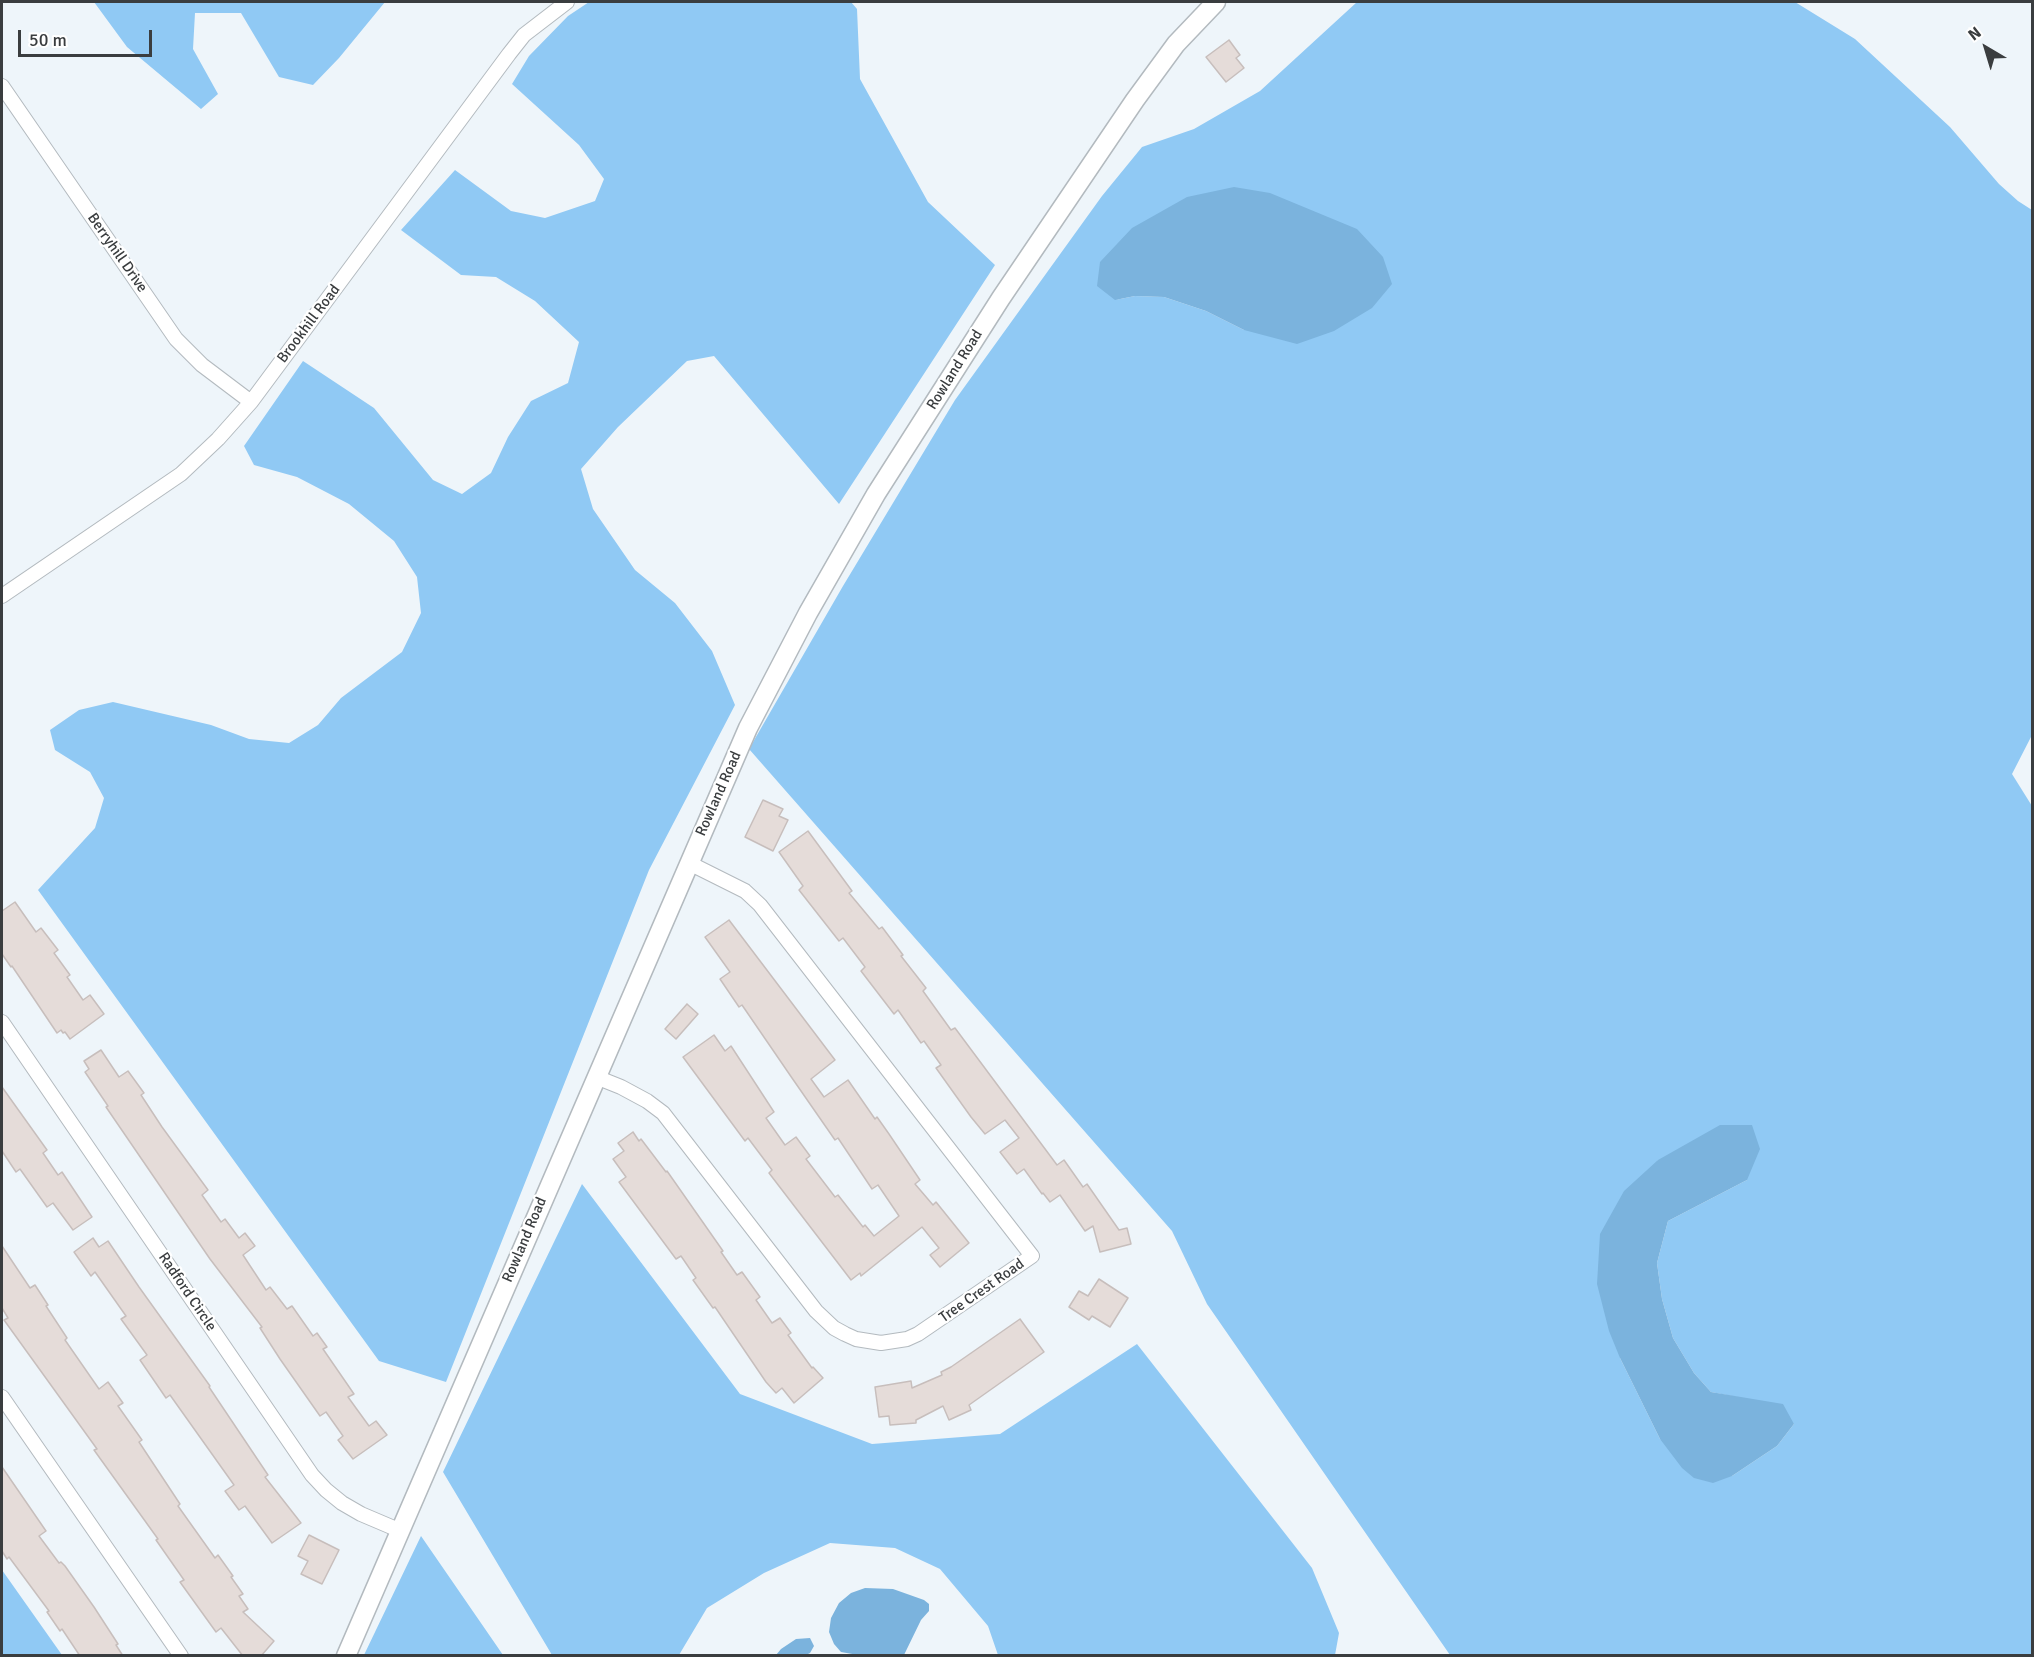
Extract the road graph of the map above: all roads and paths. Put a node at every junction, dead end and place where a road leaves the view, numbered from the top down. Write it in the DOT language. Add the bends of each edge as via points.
graph roads {
  1 [pos="567,2"];
  2 [pos="1216,2"];
  3 [pos="2,86"];
  4 [pos="251,402"];
  5 [pos="2,596"];
  6 [pos="689,863"];
  7 [pos="2,1022"];
  8 [pos="596,1077"];
  9 [pos="2,1397"];
  10 [pos="401,1531"];
  11 [pos="181,1656"];
  12 [pos="346,1656"];
  1 -- 4 [label="street, Brookhill Road" via="524,35"];
  2 -- 6 [label="street, Rowland Road" via="1176,44 1135,100 1001,298 876,494 748,728"];
  3 -- 4 [label="street, Berryhill Drive" via="177,339 202,365"];
  4 -- 5 [label="street, Brookhill Road" via="181,474"];
  6 -- 8 [label="street, Rowland Road"];
  6 -- 8 [label="street, Tree Crest Road" via="745,891 760,905 1032,1256 918,1334 881,1343 845,1334 816,1311 663,1113 621,1087"];
  7 -- 10 [label="street, Radford Circle" via="312,1475 342,1503"];
  8 -- 10 [label="street, Rowland Road"];
  9 -- 11 [label="street"];
  10 -- 12 [label="street, Rowland Road"];
}
